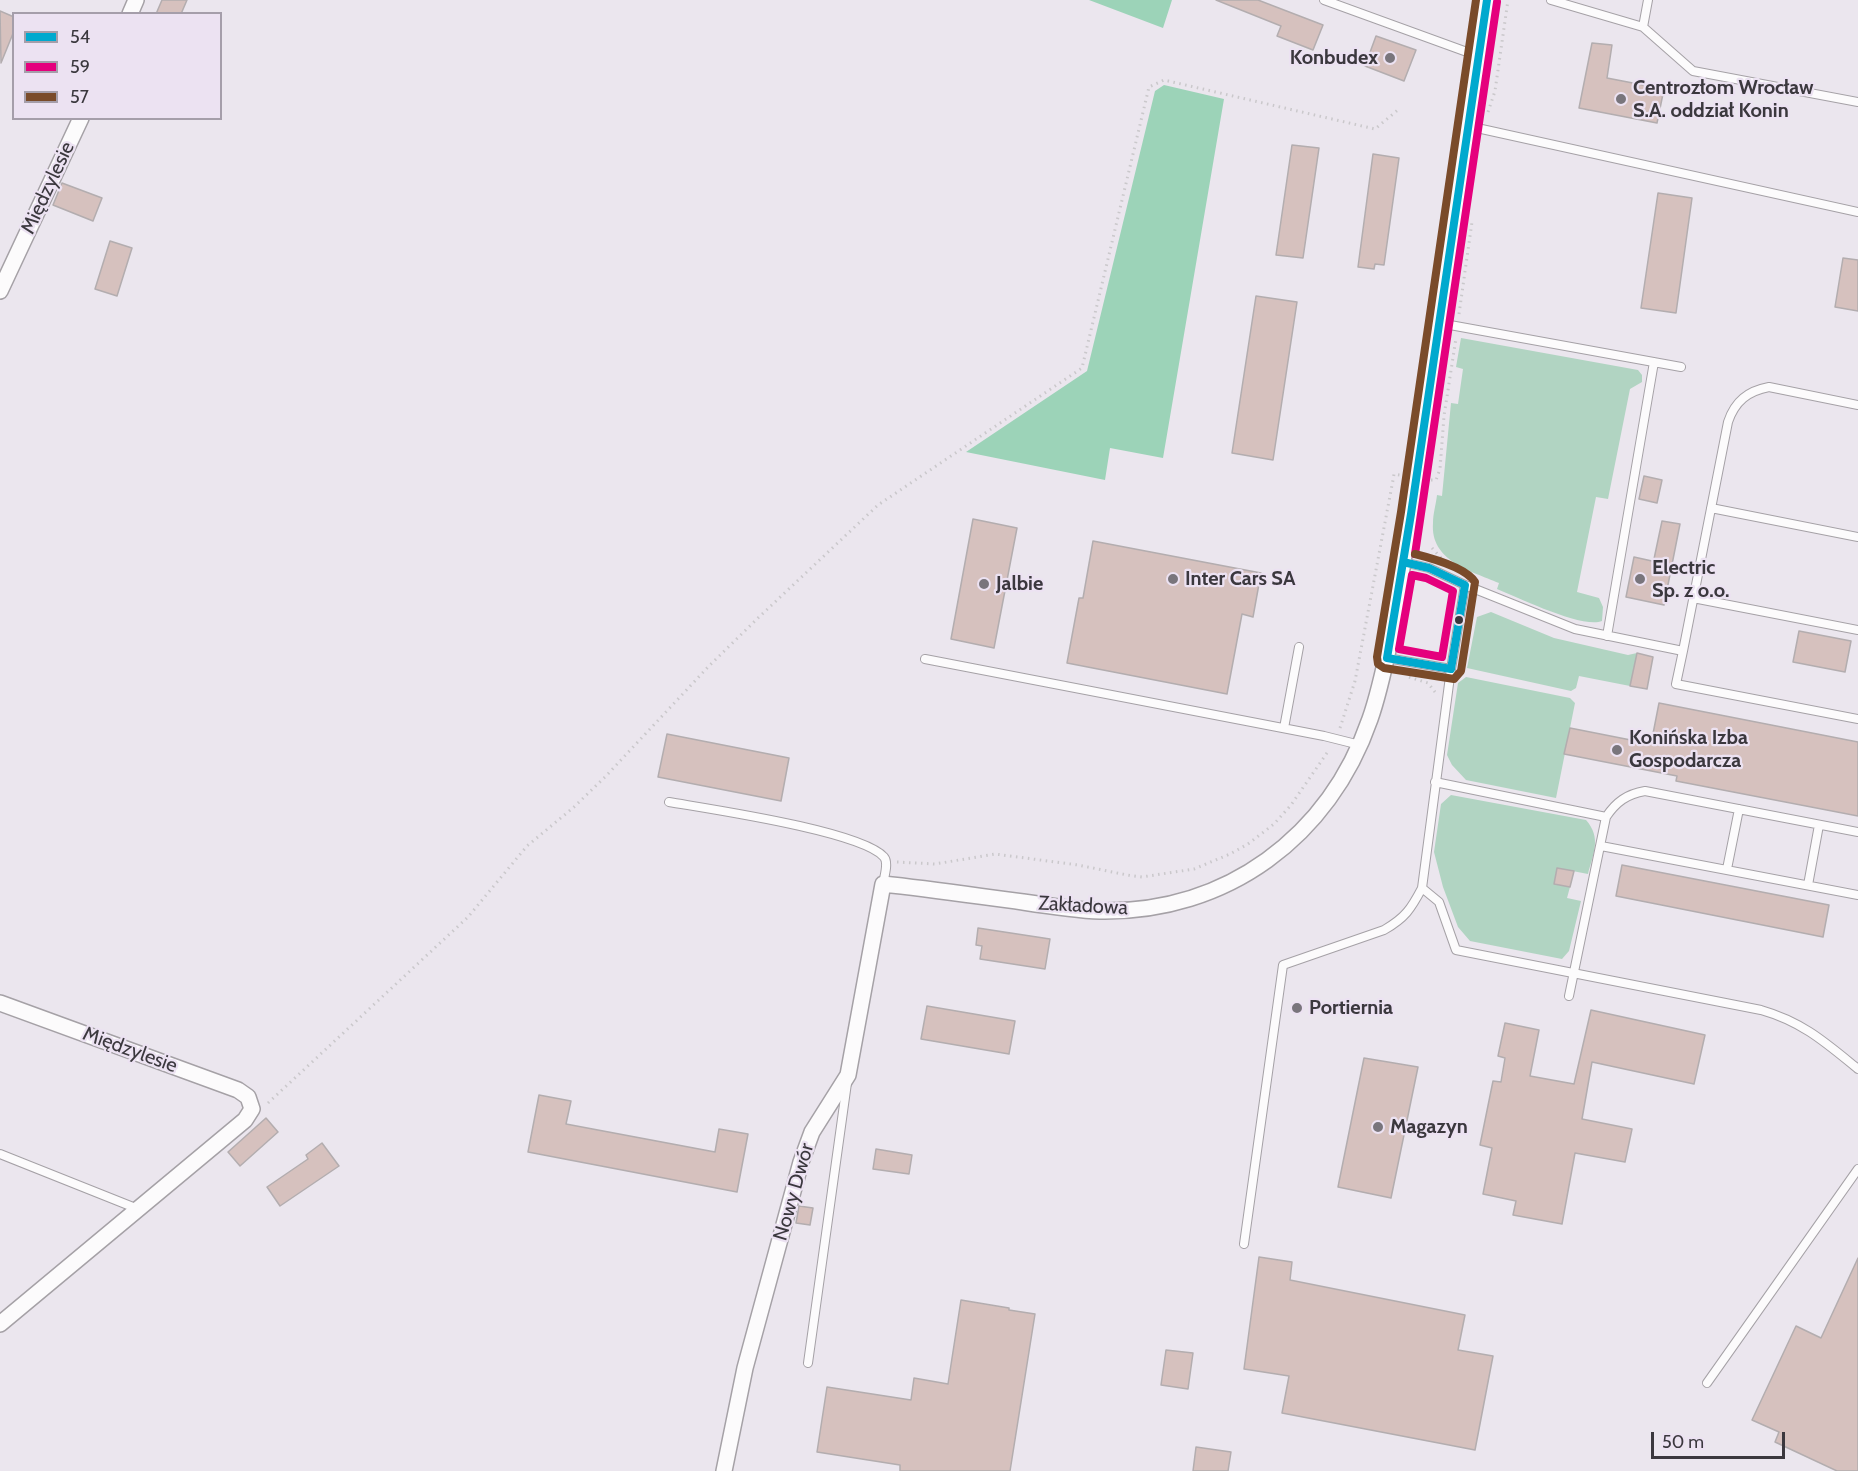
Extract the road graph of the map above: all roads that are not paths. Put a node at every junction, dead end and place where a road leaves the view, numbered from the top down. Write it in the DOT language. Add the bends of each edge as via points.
graph roads {
  1 [pos="1324,0"];
  2 [pos="1487,0"];
  3 [pos="1551,0"];
  4 [pos="1648,0"];
  5 [pos="1643,27"];
  6 [pos="1478,56"];
  7 [pos="1858,102"];
  8 [pos="80,120"];
  9 [pos="1467,126"];
  10 [pos="1858,212"];
  11 [pos="0,291"];
  12 [pos="1439,323"];
  13 [pos="1654,362"];
  14 [pos="1681,367"];
  15 [pos="1858,405"];
  16 [pos="1711,508"];
  17 [pos="1858,537"];
  18 [pos="1403,562"];
  19 [pos="1465,585"];
  20 [pos="1693,598"];
  21 [pos="1858,630"];
  22 [pos="1607,636"];
  23 [pos="1299,647"];
  24 [pos="1683,651"];
  25 [pos="1387,658"];
  26 [pos="925,659"];
  27 [pos="1451,669"];
  28 [pos="1858,719"];
  29 [pos="1284,728"];
  30 [pos="1360,745"];
  31 [pos="1435,782"];
  32 [pos="669,801"];
  33 [pos="1739,809"];
  34 [pos="1606,817"];
  35 [pos="1819,825"];
  36 [pos="1858,832"];
  37 [pos="1601,846"];
  38 [pos="1727,869"];
  39 [pos="883,884"];
  40 [pos="1808,885"];
  41 [pos="1422,888"];
  42 [pos="1858,895"];
  43 [pos="1574,973"];
  44 [pos="1569,996"];
  45 [pos="0,1003"];
  46 [pos="1858,1070"];
  47 [pos="848,1075"];
  48 [pos="0,1154"];
  49 [pos="1858,1169"];
  50 [pos="138,1209"];
  51 [pos="1244,1244"];
  52 [pos="0,1324"];
  53 [pos="808,1363"];
  54 [pos="1707,1383"];
  55 [pos="724,1471"];
  1 -- 6 [label="lane"];
  2 -- 6 [label="street, Zakładowa"];
  3 -- 5 [label="lane"];
  4 -- 5 [label="lane"];
  5 -- 7 [label="lane" via="1693,70"];
  6 -- 9 [label="street, Zakładowa"];
  8 -- 11 [label="street, Międzylesie"];
  9 -- 10 [label="lane"];
  9 -- 12 [label="street, Zakładowa"];
  12 -- 13 [label="lane"];
  12 -- 18 [label="street, Zakładowa"];
  13 -- 14 [label="lane"];
  13 -- 22 [label="lane"];
  15 -- 16 [label="lane" via="1769,387 1745,395 1728,422"];
  16 -- 17 [label="lane"];
  16 -- 20 [label="lane"];
  18 -- 19 [label="lane" via="1429,568"];
  18 -- 25 [label="street, Zakładowa"];
  19 -- 22 [label="lane" via="1550,621"];
  19 -- 27 [label="lane"];
  20 -- 21 [label="lane"];
  20 -- 24 [label="lane"];
  22 -- 24 [label="lane"];
  23 -- 29 [label="lane"];
  24 -- 28 [label="lane" via="1676,684"];
  25 -- 27 [label="lane"];
  25 -- 30 [label="street, Zakładowa"];
  26 -- 29 [label="lane"];
  27 -- 31 [label="lane"];
  29 -- 30 [label="lane"];
  30 -- 39 [label="street, Zakładowa" via="1334,792 1297,837 1246,875 1185,900 1135,909 1086,910"];
  31 -- 34 [label="lane"];
  31 -- 41 [label="lane"];
  32 -- 39 [label="lane" via="824,831 862,843 884,857"];
  33 -- 34 [label="lane" via="1645,791 1618,802"];
  33 -- 35 [label="lane"];
  33 -- 38 [label="lane"];
  34 -- 37 [label="lane"];
  35 -- 36 [label="lane"];
  35 -- 40 [label="lane"];
  37 -- 38 [label="lane"];
  37 -- 43 [label="lane"];
  38 -- 40 [label="lane"];
  39 -- 47 [label="street, Nowy Dwór"];
  40 -- 42 [label="lane"];
  41 -- 43 [label="lane" via="1439,902 1456,950"];
  41 -- 51 [label="lane" via="1410,911 1384,930 1283,965"];
  43 -- 44 [label="lane"];
  43 -- 46 [label="lane" via="1781,1016 1803,1026"];
  45 -- 50 [label="street, Międzylesie" via="238,1090 248,1097 252,1109 246,1120"];
  47 -- 53 [label="lane"];
  47 -- 55 [label="street, Nowy Dwór" via="812,1132 801,1162 745,1368"];
  48 -- 50 [label="lane"];
  49 -- 54 [label="lane"];
  50 -- 52 [label="street"];
}
